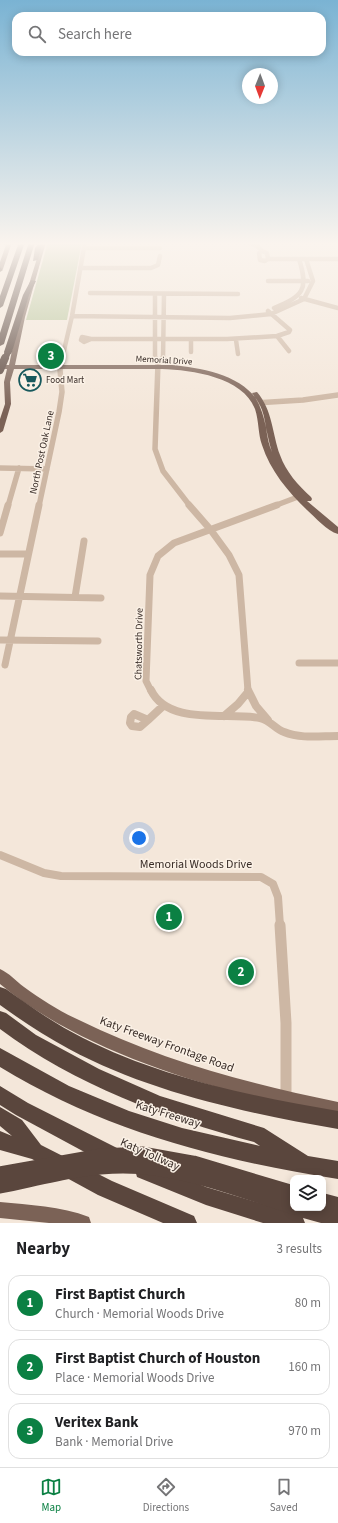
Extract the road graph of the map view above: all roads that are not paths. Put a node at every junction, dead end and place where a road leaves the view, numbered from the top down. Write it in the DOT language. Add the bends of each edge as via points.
graph roads {
  1 [pos="14,299"];
  2 [pos="25,299"];
  3 [pos="75,299"];
  4 [pos="155,299"];
  5 [pos="164,299"];
  6 [pos="291,299"];
  7 [pos="302,299"];
  8 [pos="308,299"];
  9 [pos="338,308"];
  10 [pos="269,312"];
  11 [pos="155,315"];
  12 [pos="72,316"];
  13 [pos="164,316"];
  14 [pos="277,336"];
  15 [pos="91,339"];
  16 [pos="191,339"];
  17 [pos="154,340"];
  18 [pos="164,340"];
  19 [pos="236,340"];
  20 [pos="0,344"];
  21 [pos="155,348"];
  22 [pos="163,348"];
  23 [pos="289,351"];
  24 [pos="191,352"];
  25 [pos="12,353"];
  26 [pos="238,354"];
  27 [pos="0,359"];
  28 [pos="61,365"];
  29 [pos="158,365"];
  30 [pos="5,366"];
  31 [pos="0,382"];
  32 [pos="338,394"];
  33 [pos="259,402"];
  34 [pos="0,431"];
  35 [pos="0,468"];
  36 [pos="19,468"];
  37 [pos="47,469"];
  38 [pos="300,496"];
  39 [pos="338,524"];
  40 [pos="210,529"];
  41 [pos="338,531"];
  42 [pos="0,533"];
  43 [pos="84,541"];
  44 [pos="0,554"];
  45 [pos="28,554"];
  46 [pos="0,596"];
  47 [pos="20,596"];
  48 [pos="75,597"];
  49 [pos="101,598"];
  50 [pos="0,640"];
  51 [pos="10,640"];
  52 [pos="98,641"];
  53 [pos="300,663"];
  54 [pos="338,663"];
  55 [pos="5,665"];
  56 [pos="248,692"];
  57 [pos="164,706"];
  58 [pos="224,716"];
  59 [pos="148,720"];
  60 [pos="268,720"];
  61 [pos="338,736"];
  62 [pos="0,855"];
  63 [pos="0,976"];
  64 [pos="0,995"];
  65 [pos="3,1020"];
  66 [pos="0,1057"];
  67 [pos="0,1095"];
  68 [pos="286,1099"];
  69 [pos="338,1109"];
  70 [pos="0,1116"];
  71 [pos="338,1120"];
  72 [pos="0,1140"];
  73 [pos="35,1151"];
  74 [pos="308,1165"];
  75 [pos="338,1170"];
  76 [pos="0,1175"];
  77 [pos="0,1185"];
  78 [pos="290,1193"];
  79 [pos="326,1204"];
  80 [pos="290,1205"];
  81 [pos="338,1207"];
  82 [pos="0,1210"];
  83 [pos="312,1211"];
  84 [pos="338,1218"];
  85 [pos="83,1223"];
  86 [pos="187,1223"];
  87 [pos="295,1223"];
  1 -- 20 [label="highway"];
  2 -- 25 [label="highway"];
  3 -- 12 [label="street, North Post Oak Lane"];
  4 -- 11 [label="street"];
  5 -- 13 [label="street"];
  6 -- 10 [label="street"];
  7 -- 10 [label="street" via="288,308"];
  8 -- 9 [label="street"];
  10 -- 13 [label="street" via="243,317"];
  10 -- 14 [label="street" via="290,330 287,334"];
  11 -- 12 [label="street"];
  11 -- 13 [label="street"];
  11 -- 17 [label="street"];
  12 -- 28 [label="street, North Post Oak Lane"];
  13 -- 18 [label="street"];
  14 -- 19 [label="street"];
  14 -- 23 [label="street"];
  15 -- 17 [label="street"];
  16 -- 18 [label="street"];
  16 -- 19 [label="street"];
  16 -- 24 [label="street"];
  17 -- 18 [label="street"];
  17 -- 21 [label="street"];
  18 -- 22 [label="street"];
  19 -- 26 [label="street"];
  21 -- 22 [label="street"];
  21 -- 29 [label="street"];
  22 -- 29 [label="street" via="163,360"];
  25 -- 27 [label="main road" via="9,357"];
  25 -- 30 [label="highway, bridge"];
  25 -- 30 [label="main road"];
  28 -- 29 [label="main road, Memorial Drive"];
  28 -- 29 [label="main road, Memorial Drive"];
  28 -- 30 [label="main road, Memorial Drive"];
  28 -- 37 [label="street, North Post Oak Lane" via="60,407"];
  29 -- 33 [label="main road, Memorial Drive" via="214,375 231,382"];
  29 -- 40 [label="street" via="155,433 159,460 163,471"];
  30 -- 31 [label="main road"];
  30 -- 34 [label="main road" via="8,404"];
  32 -- 33 [label="street" via="303,400"];
  33 -- 38 [label="main road, Memorial Drive" via="265,443 284,482"];
  35 -- 36 [label="street"];
  36 -- 37 [label="street"];
  36 -- 42 [label="street"];
  37 -- 45 [label="street, North Post Oak Lane"];
  38 -- 39 [label="main road, Memorial Drive"];
  38 -- 40 [label="street, Chatsworth Drive"];
  38 -- 41 [label="main road, Memorial Drive"];
  40 -- 56 [label="street" via="229,555 239,575"];
  40 -- 57 [label="street, Chatsworth Drive" via="165,548 153,563 150,575 146,681 150,694"];
  43 -- 48 [label="street"];
  44 -- 45 [label="street"];
  45 -- 47 [label="street, North Post Oak Lane"];
  46 -- 47 [label="street"];
  47 -- 48 [label="street"];
  47 -- 51 [label="street, North Post Oak Lane"];
  48 -- 49 [label="street"];
  50 -- 51 [label="street"];
  51 -- 52 [label="street"];
  51 -- 55 [label="street, North Post Oak Lane"];
  53 -- 54 [label="street"];
  56 -- 58 [label="street"];
  56 -- 60 [label="street"];
  57 -- 58 [label="street, Chatsworth Drive" via="183,714"];
  57 -- 59 [label="street"];
  58 -- 60 [label="street, Chatsworth Drive" via="248,716"];
  60 -- 61 [label="street, Chatsworth Drive" via="283,732 298,736"];
  62 -- 68 [label="street, Memorial Woods Drive" via="44,873 61,876 261,877 273,884 278,897 285,1002"];
  63 -- 68 [label="main road, Katy Freeway Frontage Road" via="44,1010 123,1048 192,1073"];
  64 -- 71 [label="highway" via="66,1039 121,1064 263,1107"];
  65 -- 74 [label="highway" via="51,1053 107,1082 158,1104 258,1134"];
  66 -- 74 [label="highway, Katy Freeway" via="58,1091 140,1124 174,1135"];
  67 -- 87 [label="highway, Katy Tollway" via="81,1140 164,1179 213,1198"];
  68 -- 69 [label="main road, Katy Freeway Frontage Road"];
  70 -- 73 [label="highway" via="16,1126"];
  72 -- 73 [label="highway"];
  73 -- 86 [label="highway" via="105,1188"];
  74 -- 75 [label="highway, Katy Freeway"];
  76 -- 78 [label="highway, bridge" via="100,1157 143,1155 193,1164"];
  77 -- 80 [label="highway, bridge" via="93,1168 148,1166 193,1175"];
  79 -- 81 [label="highway"];
  82 -- 85 [label="main road" via="48,1215"];
  83 -- 84 [label="highway"];
}
